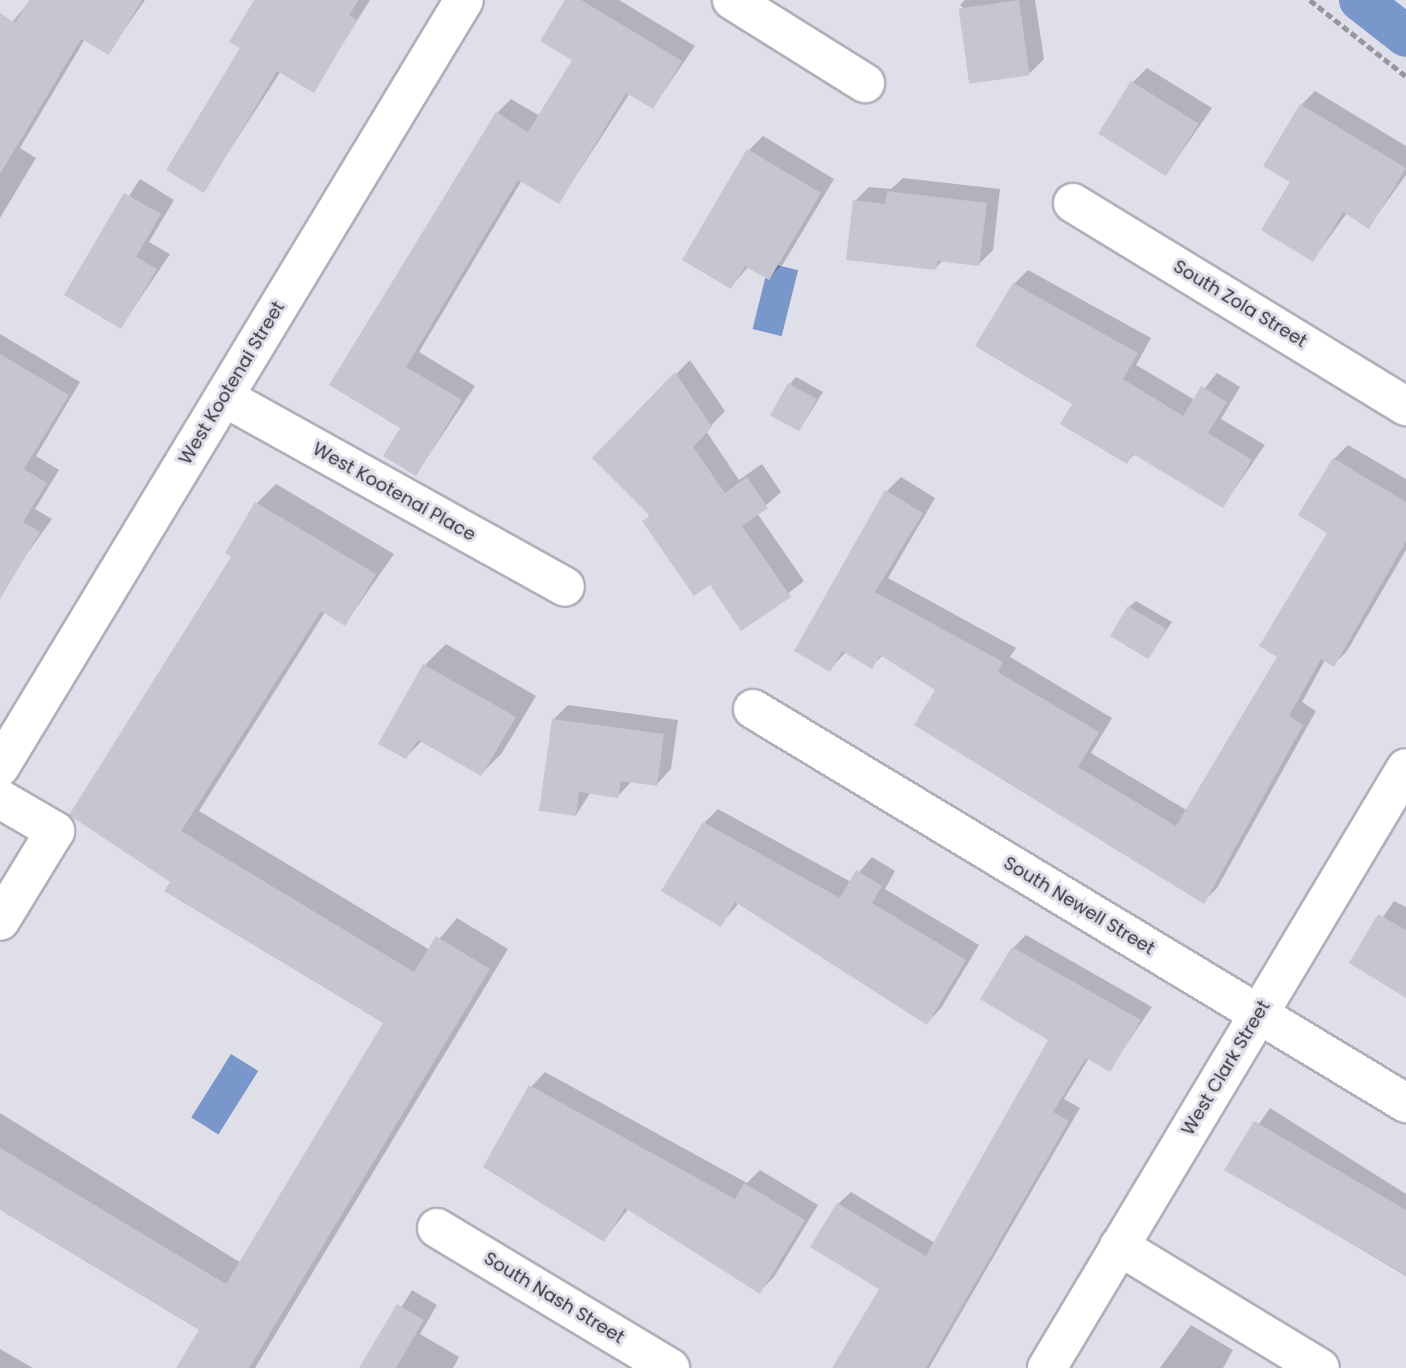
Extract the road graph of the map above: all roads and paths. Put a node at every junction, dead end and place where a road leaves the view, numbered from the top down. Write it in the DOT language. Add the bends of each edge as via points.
graph roads {
  1 [pos="464,0"];
  2 [pos="732,0"];
  3 [pos="1310,0"];
  4 [pos="1406,76"];
  5 [pos="865,83"];
  6 [pos="1073,203"];
  7 [pos="224,397"];
  8 [pos="1406,406"];
  9 [pos="565,587"];
  10 [pos="752,709"];
  11 [pos="0,767"];
  12 [pos="1406,768"];
  13 [pos="0,799"];
  14 [pos="0,921"];
  15 [pos="1259,1014"];
  16 [pos="1406,1103"];
  17 [pos="437,1228"];
  18 [pos="1119,1246"];
  19 [pos="670,1368"];
  20 [pos="1046,1368"];
  21 [pos="1320,1368"];
  1 -- 7 [label="street, West Kootenai Street"];
  2 -- 5 [label="street"];
  3 -- 4 [label="path"];
  6 -- 8 [label="street, South Zola Street"];
  7 -- 9 [label="street, West Kootenai Place"];
  7 -- 11 [label="street, West Kootenai Street"];
  10 -- 15 [label="street, South Newell Street"];
  12 -- 15 [label="street, West Clark Street"];
  13 -- 14 [label="street" via="55,831"];
  15 -- 16 [label="street, South Newell Street"];
  15 -- 18 [label="street, West Clark Street"];
  17 -- 19 [label="street, South Nash Street"];
  18 -- 20 [label="street, West Clark Street"];
  18 -- 21 [label="street"];
}
